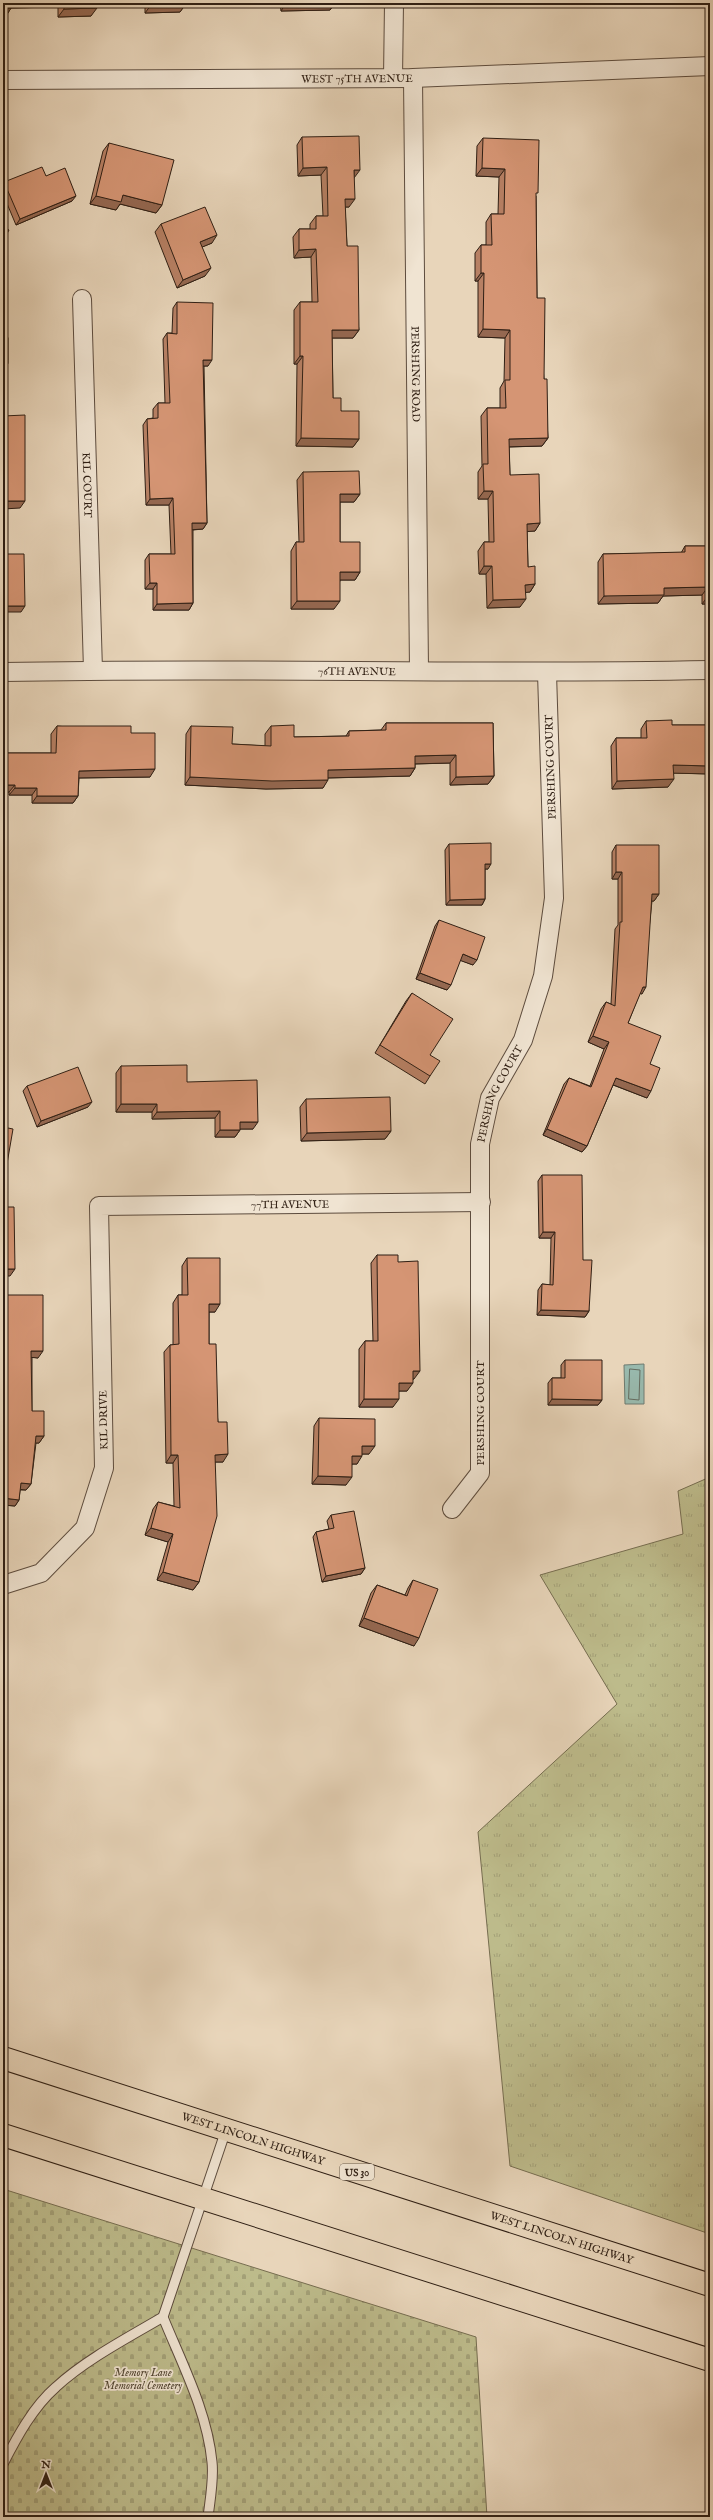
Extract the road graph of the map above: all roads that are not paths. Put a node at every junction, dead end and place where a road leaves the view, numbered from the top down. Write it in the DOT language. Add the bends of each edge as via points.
graph roads {
  1 [pos="394,3"];
  2 [pos="710,66"];
  3 [pos="393,78"];
  4 [pos="413,78"];
  5 [pos="3,80"];
  6 [pos="82,299"];
  7 [pos="93,670"];
  8 [pos="419,670"];
  9 [pos="710,670"];
  10 [pos="3,672"];
  11 [pos="547,673"];
  12 [pos="481,1202"];
  13 [pos="99,1206"];
  14 [pos="452,1509"];
  15 [pos="3,1585"];
  16 [pos="3,2058"];
  17 [pos="226,2130"];
  18 [pos="3,2135"];
  19 [pos="204,2200"];
  20 [pos="710,2285"];
  21 [pos="163,2317"];
  22 [pos="710,2360"];
  23 [pos="3,2464"];
  24 [pos="208,2517"];
  1 -- 3 [label="street"];
  2 -- 4 [label="street, WEST 75TH AVENUE"];
  3 -- 4 [label="street, WEST 75TH AVENUE"];
  3 -- 5 [label="street, WEST 75TH AVENUE"];
  4 -- 8 [label="street, PERSHING ROAD"];
  6 -- 7 [label="street, KIL COURT"];
  7 -- 8 [label="street, 76TH AVENUE"];
  7 -- 10 [label="street, 76TH AVENUE"];
  8 -- 11 [label="street, 76TH AVENUE"];
  9 -- 11 [label="street, 76TH AVENUE"];
  11 -- 12 [label="street, PERSHING COURT" via="554,898 543,976 523,1040 490,1098 480,1144"];
  12 -- 13 [label="street, 77TH AVENUE"];
  12 -- 14 [label="street, PERSHING COURT" via="480,1473"];
  13 -- 15 [label="street, KIL DRIVE" via="104,1468 85,1528 40,1573"];
  16 -- 17 [label="main road, WEST LINCOLN HIGHWAY / US 30"];
  17 -- 19 [label="lane"];
  17 -- 20 [label="main road, WEST LINCOLN HIGHWAY / US 30"];
  18 -- 19 [label="main road"];
  19 -- 21 [label="lane"];
  19 -- 22 [label="main road"];
  21 -- 23 [label="lane" via="120,2342 56,2387 30,2417"];
  21 -- 24 [label="lane" via="196,2396 206,2429 212,2463"];
}
